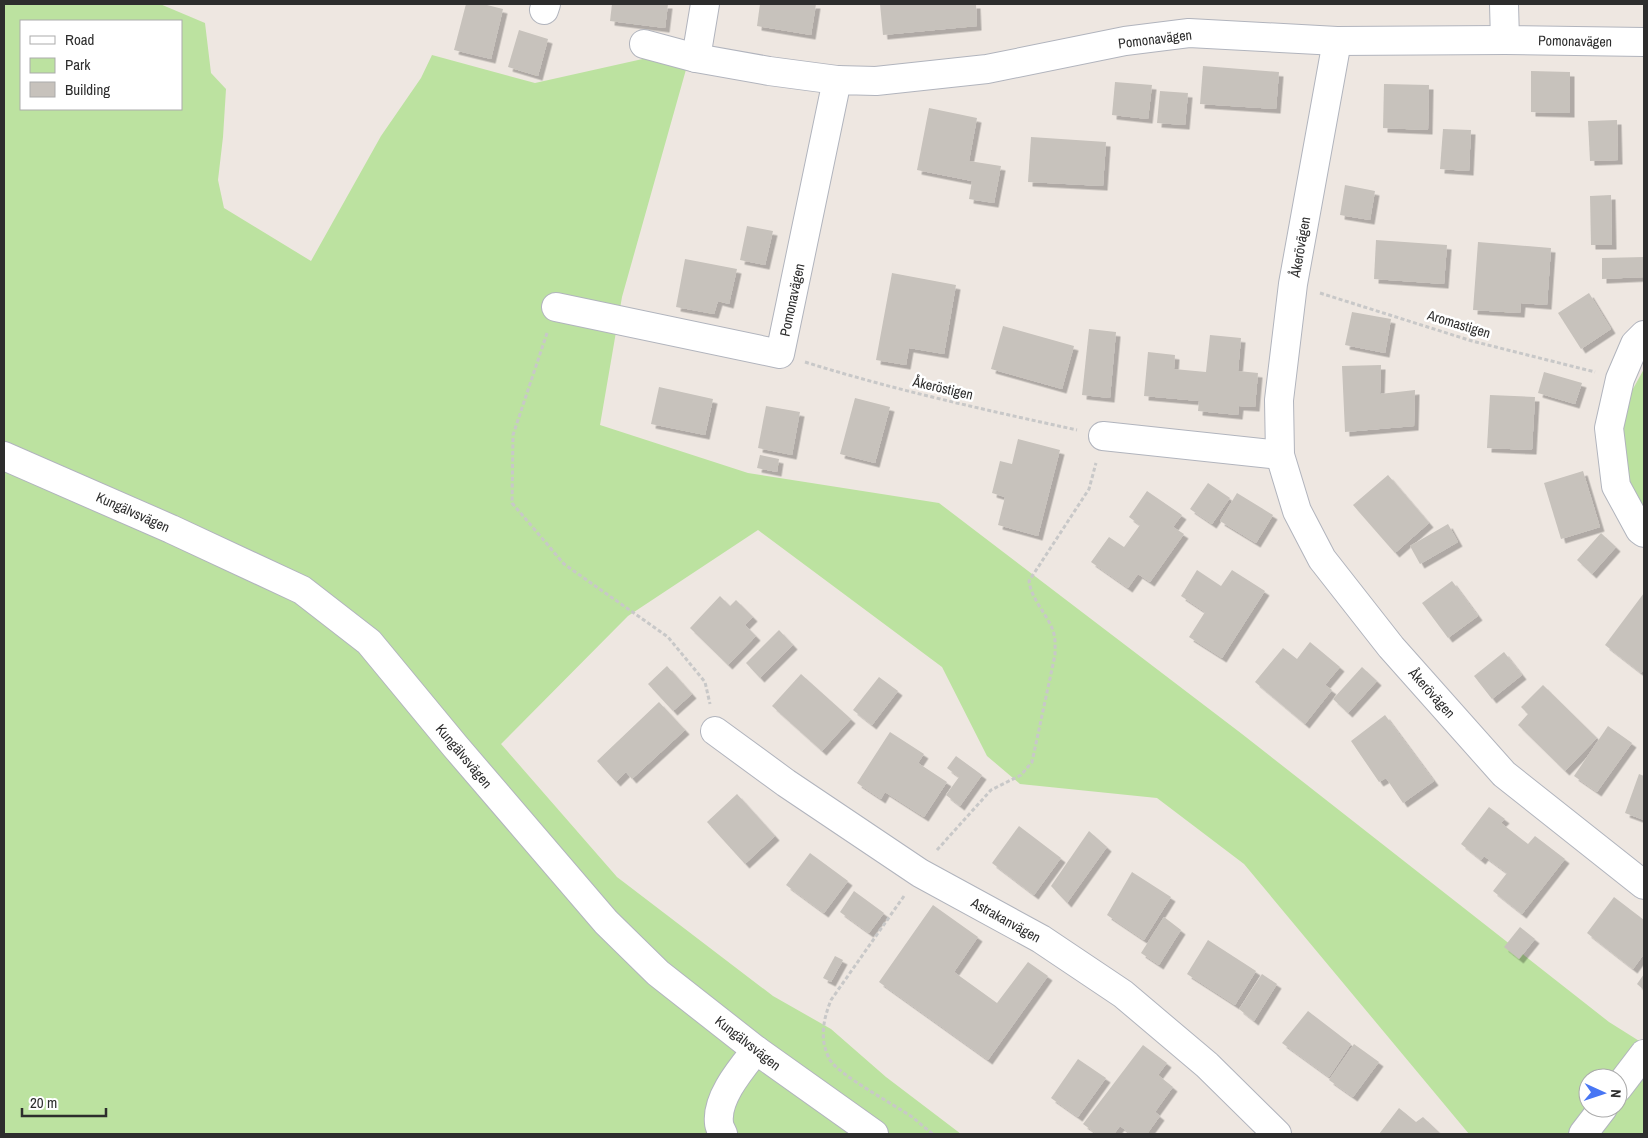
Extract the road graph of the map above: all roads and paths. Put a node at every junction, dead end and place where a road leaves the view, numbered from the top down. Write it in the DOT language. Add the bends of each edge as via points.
graph roads {
  1 [pos="705,4"];
  2 [pos="1504,4"];
  3 [pos="1505,40"];
  4 [pos="1337,41"];
  5 [pos="1644,42"];
  6 [pos="644,44"];
  7 [pos="696,58"];
  8 [pos="837,80"];
  9 [pos="1293,284"];
  10 [pos="556,307"];
  11 [pos="1644,335"];
  12 [pos="780,354"];
  13 [pos="1620,379"];
  14 [pos="1103,436"];
  15 [pos="1280,454"];
  16 [pos="4,456"];
  17 [pos="1644,533"];
  18 [pos="715,730"];
  19 [pos="920,873"];
  20 [pos="1644,885"];
  21 [pos="756,1050"];
  22 [pos="1644,1054"];
  23 [pos="1628,1075"];
  24 [pos="1595,1118"];
  25 [pos="867,1132"];
  26 [pos="723,1134"];
  27 [pos="933,1134"];
  28 [pos="1277,1134"];
  29 [pos="1583,1134"];
  1 -- 7 [label="street"];
  2 -- 3 [label="street"];
  3 -- 4 [label="street, Pomonavägen"];
  3 -- 5 [label="street, Pomonavägen"];
  4 -- 8 [label="street, Pomonavägen" via="1189,33 1125,41 987,69 876,81"];
  4 -- 9 [label="street, Åkerövägen"];
  6 -- 7 [label="street, Pomonavägen"];
  7 -- 8 [label="street, Pomonavägen"];
  8 -- 12 [label="street, Pomonavägen"];
  9 -- 13 [label="path, Aromastigen" via="1472,341"];
  9 -- 15 [label="street, Åkerövägen" via="1279,400"];
  10 -- 12 [label="street, Pomonavägen"];
  10 -- 18 [label="path" via="513,435 512,503 564,564 668,637 705,682"];
  11 -- 13 [label="street" via="1635,344"];
  12 -- 14 [label="path, Åkeröstigen" via="922,395"];
  13 -- 17 [label="street" via="1608,428 1616,486"];
  14 -- 15 [label="street"];
  14 -- 19 [label="path" via="1089,489 1029,581 1056,642 1032,762 1022,775 991,790"];
  15 -- 20 [label="street, Åkerövägen" via="1297,511 1322,559 1391,647 1504,774"];
  16 -- 21 [label="street, Kungälvsvägen" via="302,590 369,642 606,922 658,973"];
  18 -- 19 [label="street, Astrakanvägen" via="786,783"];
  19 -- 27 [label="path" via="831,1000 823,1036 831,1060 844,1072"];
  19 -- 28 [label="street, Astrakanvägen" via="1041,939 1122,994 1207,1065"];
  21 -- 25 [label="street, Kungälvsvägen"];
  21 -- 26 [label="street" via="723,1096 719,1122"];
  22 -- 23 [label="street"];
  24 -- 29 [label="street"];
}
